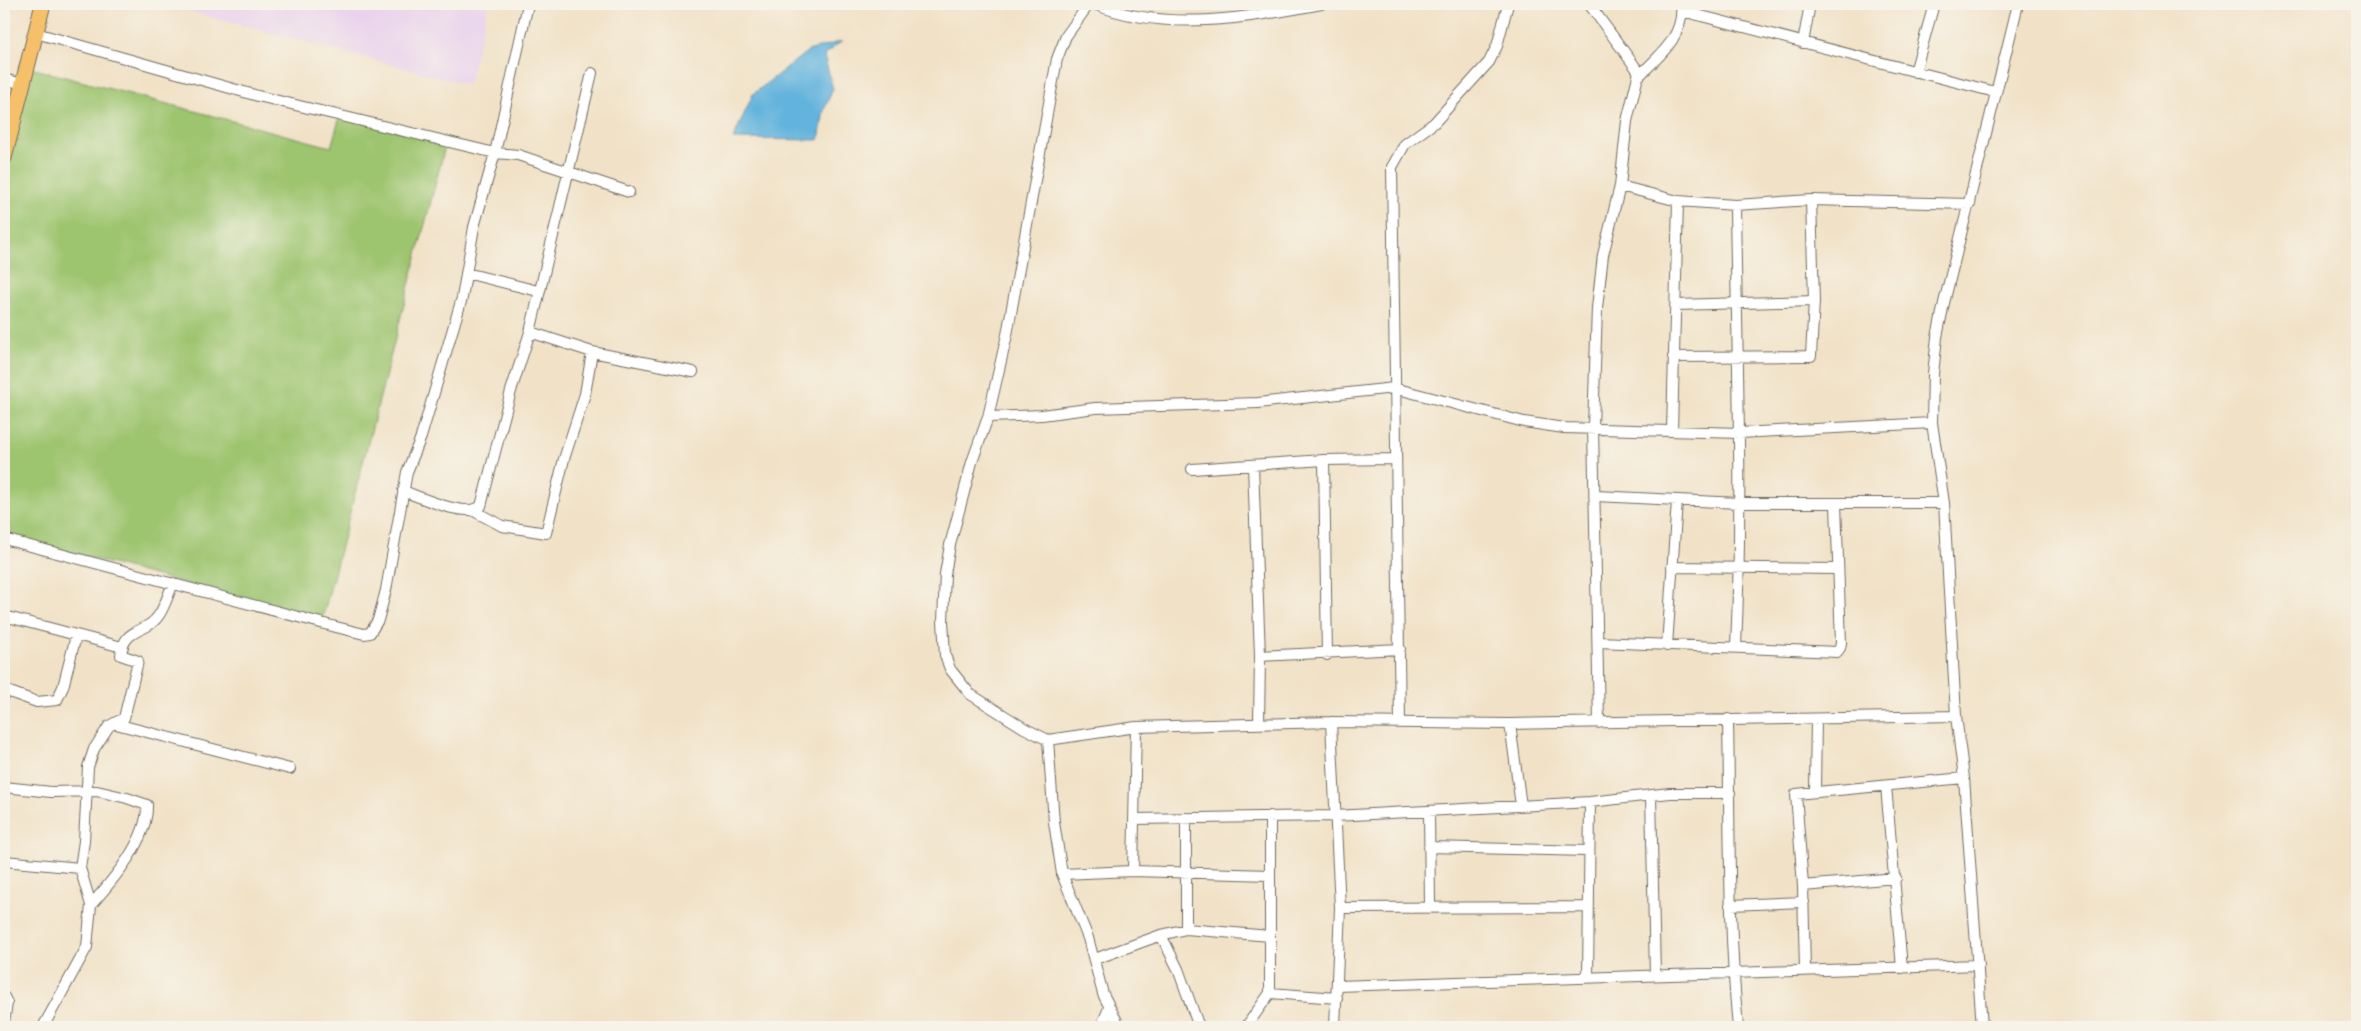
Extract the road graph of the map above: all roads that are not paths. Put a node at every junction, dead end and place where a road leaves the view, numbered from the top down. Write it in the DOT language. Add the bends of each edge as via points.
graph roads {
  1 [pos="43,4"];
  2 [pos="528,4"];
  3 [pos="1095,4"];
  4 [pos="1322,4"];
  5 [pos="1508,4"];
  6 [pos="1589,4"];
  7 [pos="1810,4"];
  8 [pos="1934,4"];
  9 [pos="2018,4"];
  10 [pos="1682,8"];
  11 [pos="36,33"];
  12 [pos="1803,43"];
  13 [pos="1915,72"];
  14 [pos="592,73"];
  15 [pos="1638,77"];
  16 [pos="4,79"];
  17 [pos="23,84"];
  18 [pos="1995,92"];
  19 [pos="495,153"];
  20 [pos="4,158"];
  21 [pos="570,172"];
  22 [pos="1620,186"];
  23 [pos="629,192"];
  24 [pos="1811,200"];
  25 [pos="1678,201"];
  26 [pos="1970,204"];
  27 [pos="1735,205"];
  28 [pos="466,273"];
  29 [pos="538,291"];
  30 [pos="1814,300"];
  31 [pos="1737,302"];
  32 [pos="1676,305"];
  33 [pos="530,332"];
  34 [pos="592,352"];
  35 [pos="1673,357"];
  36 [pos="1739,357"];
  37 [pos="693,372"];
  38 [pos="1394,388"];
  39 [pos="988,417"];
  40 [pos="1932,423"];
  41 [pos="1593,428"];
  42 [pos="1672,431"];
  43 [pos="1740,433"];
  44 [pos="1395,459"];
  45 [pos="1324,460"];
  46 [pos="1253,465"];
  47 [pos="1192,469"];
  48 [pos="403,491"];
  49 [pos="1596,496"];
  50 [pos="1677,501"];
  51 [pos="1739,503"];
  52 [pos="1836,504"];
  53 [pos="1944,504"];
  54 [pos="474,511"];
  55 [pos="4,539"];
  56 [pos="1672,568"];
  57 [pos="1838,569"];
  58 [pos="1739,570"];
  59 [pos="173,583"];
  60 [pos="4,616"];
  61 [pos="76,636"];
  62 [pos="1598,642"];
  63 [pos="1667,646"];
  64 [pos="1736,646"];
  65 [pos="122,647"];
  66 [pos="1400,650"];
  67 [pos="1327,654"];
  68 [pos="1260,656"];
  69 [pos="4,690"];
  70 [pos="1956,716"];
  71 [pos="1728,719"];
  72 [pos="1816,719"];
  73 [pos="1332,722"];
  74 [pos="1400,723"];
  75 [pos="1599,723"];
  76 [pos="116,724"];
  77 [pos="1259,724"];
  78 [pos="1510,724"];
  79 [pos="1136,727"];
  80 [pos="1048,740"];
  81 [pos="290,769"];
  82 [pos="1964,778"];
  83 [pos="1886,786"];
  84 [pos="4,787"];
  85 [pos="87,791"];
  86 [pos="1815,791"];
  87 [pos="1730,793"];
  88 [pos="1651,796"];
  89 [pos="1590,802"];
  90 [pos="1521,806"];
  91 [pos="1428,811"];
  92 [pos="1270,816"];
  93 [pos="1335,816"];
  94 [pos="1186,818"];
  95 [pos="1135,819"];
  96 [pos="1429,847"];
  97 [pos="1588,851"];
  98 [pos="4,861"];
  99 [pos="80,868"];
  100 [pos="1133,871"];
  101 [pos="1184,871"];
  102 [pos="1062,874"];
  103 [pos="1270,875"];
  104 [pos="1896,878"];
  105 [pos="1803,886"];
  106 [pos="1804,902"];
  107 [pos="91,905"];
  108 [pos="1730,905"];
  109 [pos="1430,906"];
  110 [pos="1588,907"];
  111 [pos="1340,908"];
  112 [pos="1186,929"];
  113 [pos="1161,935"];
  114 [pos="1270,936"];
  115 [pos="1095,959"];
  116 [pos="1979,965"];
  117 [pos="1902,968"];
  118 [pos="1805,970"];
  119 [pos="1732,971"];
  120 [pos="1655,975"];
  121 [pos="1588,978"];
  122 [pos="1337,986"];
  123 [pos="1270,993"];
  124 [pos="4,997"];
  125 [pos="1337,998"];
  126 [pos="1109,1008"];
  127 [pos="4,1022"];
  128 [pos="43,1027"];
  129 [pos="1101,1027"];
  130 [pos="1120,1027"];
  131 [pos="1199,1027"];
  132 [pos="1246,1027"];
  133 [pos="1335,1027"];
  134 [pos="1738,1027"];
  135 [pos="1982,1027"];
  1 -- 11 [label="main road"];
  2 -- 19 [label="street"];
  3 -- 4 [label="street" via="1139,18 1216,20"];
  3 -- 39 [label="street" via="1066,36 1057,59 1007,335"];
  5 -- 38 [label="street" via="1497,46 1488,62 1434,122 1405,144 1392,167"];
  6 -- 15 [label="street" via="1636,68"];
  7 -- 12 [label="street"];
  8 -- 13 [label="street"];
  9 -- 18 [label="street"];
  10 -- 12 [label="street"];
  10 -- 15 [label="street" via="1677,34"];
  11 -- 17 [label="main road"];
  11 -- 19 [label="street" via="258,96"];
  12 -- 13 [label="street"];
  13 -- 18 [label="street"];
  14 -- 21 [label="street"];
  15 -- 22 [label="street" via="1627,121"];
  16 -- 17 [label="street"];
  17 -- 20 [label="main road"];
  18 -- 26 [label="street"];
  19 -- 21 [label="street" via="518,155"];
  19 -- 28 [label="street" via="474,227"];
  21 -- 23 [label="street"];
  21 -- 29 [label="street"];
  22 -- 25 [label="street"];
  22 -- 41 [label="street" via="1599,282"];
  24 -- 26 [label="street"];
  24 -- 27 [label="street"];
  24 -- 30 [label="street"];
  25 -- 27 [label="street"];
  25 -- 32 [label="street"];
  26 -- 40 [label="street" via="1937,337"];
  27 -- 31 [label="street"];
  28 -- 29 [label="street"];
  28 -- 48 [label="street" via="434,398"];
  29 -- 33 [label="street"];
  30 -- 31 [label="street"];
  30 -- 36 [label="street" via="1811,356"];
  31 -- 32 [label="street"];
  31 -- 36 [label="street"];
  32 -- 35 [label="street"];
  33 -- 34 [label="street"];
  33 -- 54 [label="street" via="511,391 484,500"];
  34 -- 37 [label="street"];
  34 -- 54 [label="street" via="585,394 564,459 546,533 502,526"];
  35 -- 36 [label="street"];
  35 -- 42 [label="street"];
  36 -- 43 [label="street"];
  38 -- 39 [label="street" via="1258,403 1095,408 1042,415"];
  38 -- 41 [label="street" via="1524,422 1564,428"];
  38 -- 44 [label="street"];
  39 -- 80 [label="street" via="972,462 949,555 943,621 945,655 950,669 970,694"];
  40 -- 43 [label="street"];
  40 -- 53 [label="street"];
  41 -- 42 [label="street"];
  41 -- 49 [label="street"];
  42 -- 43 [label="street"];
  43 -- 51 [label="street"];
  44 -- 45 [label="street"];
  44 -- 66 [label="street"];
  45 -- 46 [label="street"];
  45 -- 67 [label="street"];
  46 -- 47 [label="street"];
  46 -- 68 [label="street"];
  48 -- 54 [label="street" via="450,508"];
  48 -- 59 [label="street" via="386,590 378,620 370,633 336,627"];
  49 -- 50 [label="street"];
  49 -- 62 [label="street"];
  50 -- 51 [label="street"];
  50 -- 56 [label="street"];
  51 -- 52 [label="street"];
  51 -- 58 [label="street"];
  52 -- 53 [label="street"];
  52 -- 57 [label="street"];
  53 -- 70 [label="street"];
  55 -- 59 [label="street"];
  56 -- 58 [label="street"];
  56 -- 63 [label="street"];
  57 -- 58 [label="street"];
  57 -- 64 [label="street" via="1839,651"];
  58 -- 64 [label="street"];
  59 -- 65 [label="street" via="159,616 134,632"];
  60 -- 61 [label="street"];
  61 -- 65 [label="street"];
  61 -- 69 [label="street" via="57,700 37,702"];
  62 -- 63 [label="street"];
  62 -- 75 [label="street"];
  63 -- 64 [label="street"];
  65 -- 76 [label="street" via="122,655 138,660 124,718"];
  66 -- 67 [label="street"];
  66 -- 74 [label="street"];
  67 -- 68 [label="street"];
  68 -- 77 [label="street"];
  70 -- 72 [label="street"];
  70 -- 82 [label="street"];
  71 -- 72 [label="street"];
  71 -- 75 [label="street"];
  71 -- 87 [label="street"];
  72 -- 86 [label="street"];
  73 -- 74 [label="street"];
  73 -- 77 [label="street"];
  73 -- 93 [label="street"];
  74 -- 78 [label="street"];
  75 -- 78 [label="street"];
  76 -- 81 [label="street"];
  76 -- 85 [label="street" via="109,726 94,749 88,767"];
  77 -- 79 [label="street"];
  78 -- 90 [label="street"];
  79 -- 80 [label="street"];
  79 -- 95 [label="street"];
  80 -- 102 [label="street" via="1054,822"];
  82 -- 83 [label="street"];
  82 -- 116 [label="street"];
  83 -- 86 [label="street"];
  83 -- 104 [label="street"];
  84 -- 85 [label="street" via="51,792"];
  85 -- 99 [label="street"];
  85 -- 107 [label="street" via="127,798 147,806 139,836 117,876"];
  86 -- 105 [label="street" via="1795,795"];
  87 -- 88 [label="street"];
  87 -- 108 [label="street"];
  88 -- 89 [label="street"];
  88 -- 120 [label="street"];
  89 -- 90 [label="street"];
  89 -- 97 [label="street"];
  90 -- 91 [label="street"];
  91 -- 93 [label="street"];
  91 -- 96 [label="street"];
  92 -- 93 [label="street"];
  92 -- 94 [label="street"];
  92 -- 103 [label="street"];
  93 -- 111 [label="street"];
  94 -- 95 [label="street"];
  94 -- 101 [label="street"];
  95 -- 100 [label="street"];
  96 -- 97 [label="street"];
  96 -- 109 [label="street"];
  97 -- 110 [label="street"];
  98 -- 99 [label="street"];
  99 -- 107 [label="street"];
  100 -- 101 [label="street"];
  100 -- 102 [label="street"];
  101 -- 103 [label="street"];
  101 -- 112 [label="street"];
  102 -- 115 [label="street"];
  103 -- 114 [label="street"];
  104 -- 105 [label="street"];
  104 -- 117 [label="street"];
  105 -- 106 [label="street"];
  106 -- 108 [label="street"];
  106 -- 118 [label="street"];
  107 -- 128 [label="street" via="88,946"];
  108 -- 119 [label="street"];
  109 -- 110 [label="street"];
  109 -- 111 [label="street"];
  110 -- 121 [label="street"];
  111 -- 122 [label="street"];
  112 -- 113 [label="street"];
  112 -- 114 [label="street"];
  113 -- 115 [label="street"];
  113 -- 131 [label="street" via="1178,969"];
  114 -- 123 [label="street"];
  115 -- 126 [label="street"];
  116 -- 117 [label="street"];
  116 -- 135 [label="street"];
  117 -- 118 [label="street"];
  118 -- 119 [label="street"];
  119 -- 120 [label="street"];
  119 -- 134 [label="street"];
  120 -- 121 [label="street"];
  121 -- 122 [label="street"];
  122 -- 125 [label="street"];
  123 -- 125 [label="street"];
  123 -- 132 [label="street"];
  124 -- 127 [label="street" via="7,1003"];
  125 -- 133 [label="street"];
  126 -- 129 [label="street"];
  126 -- 130 [label="street"];
}
